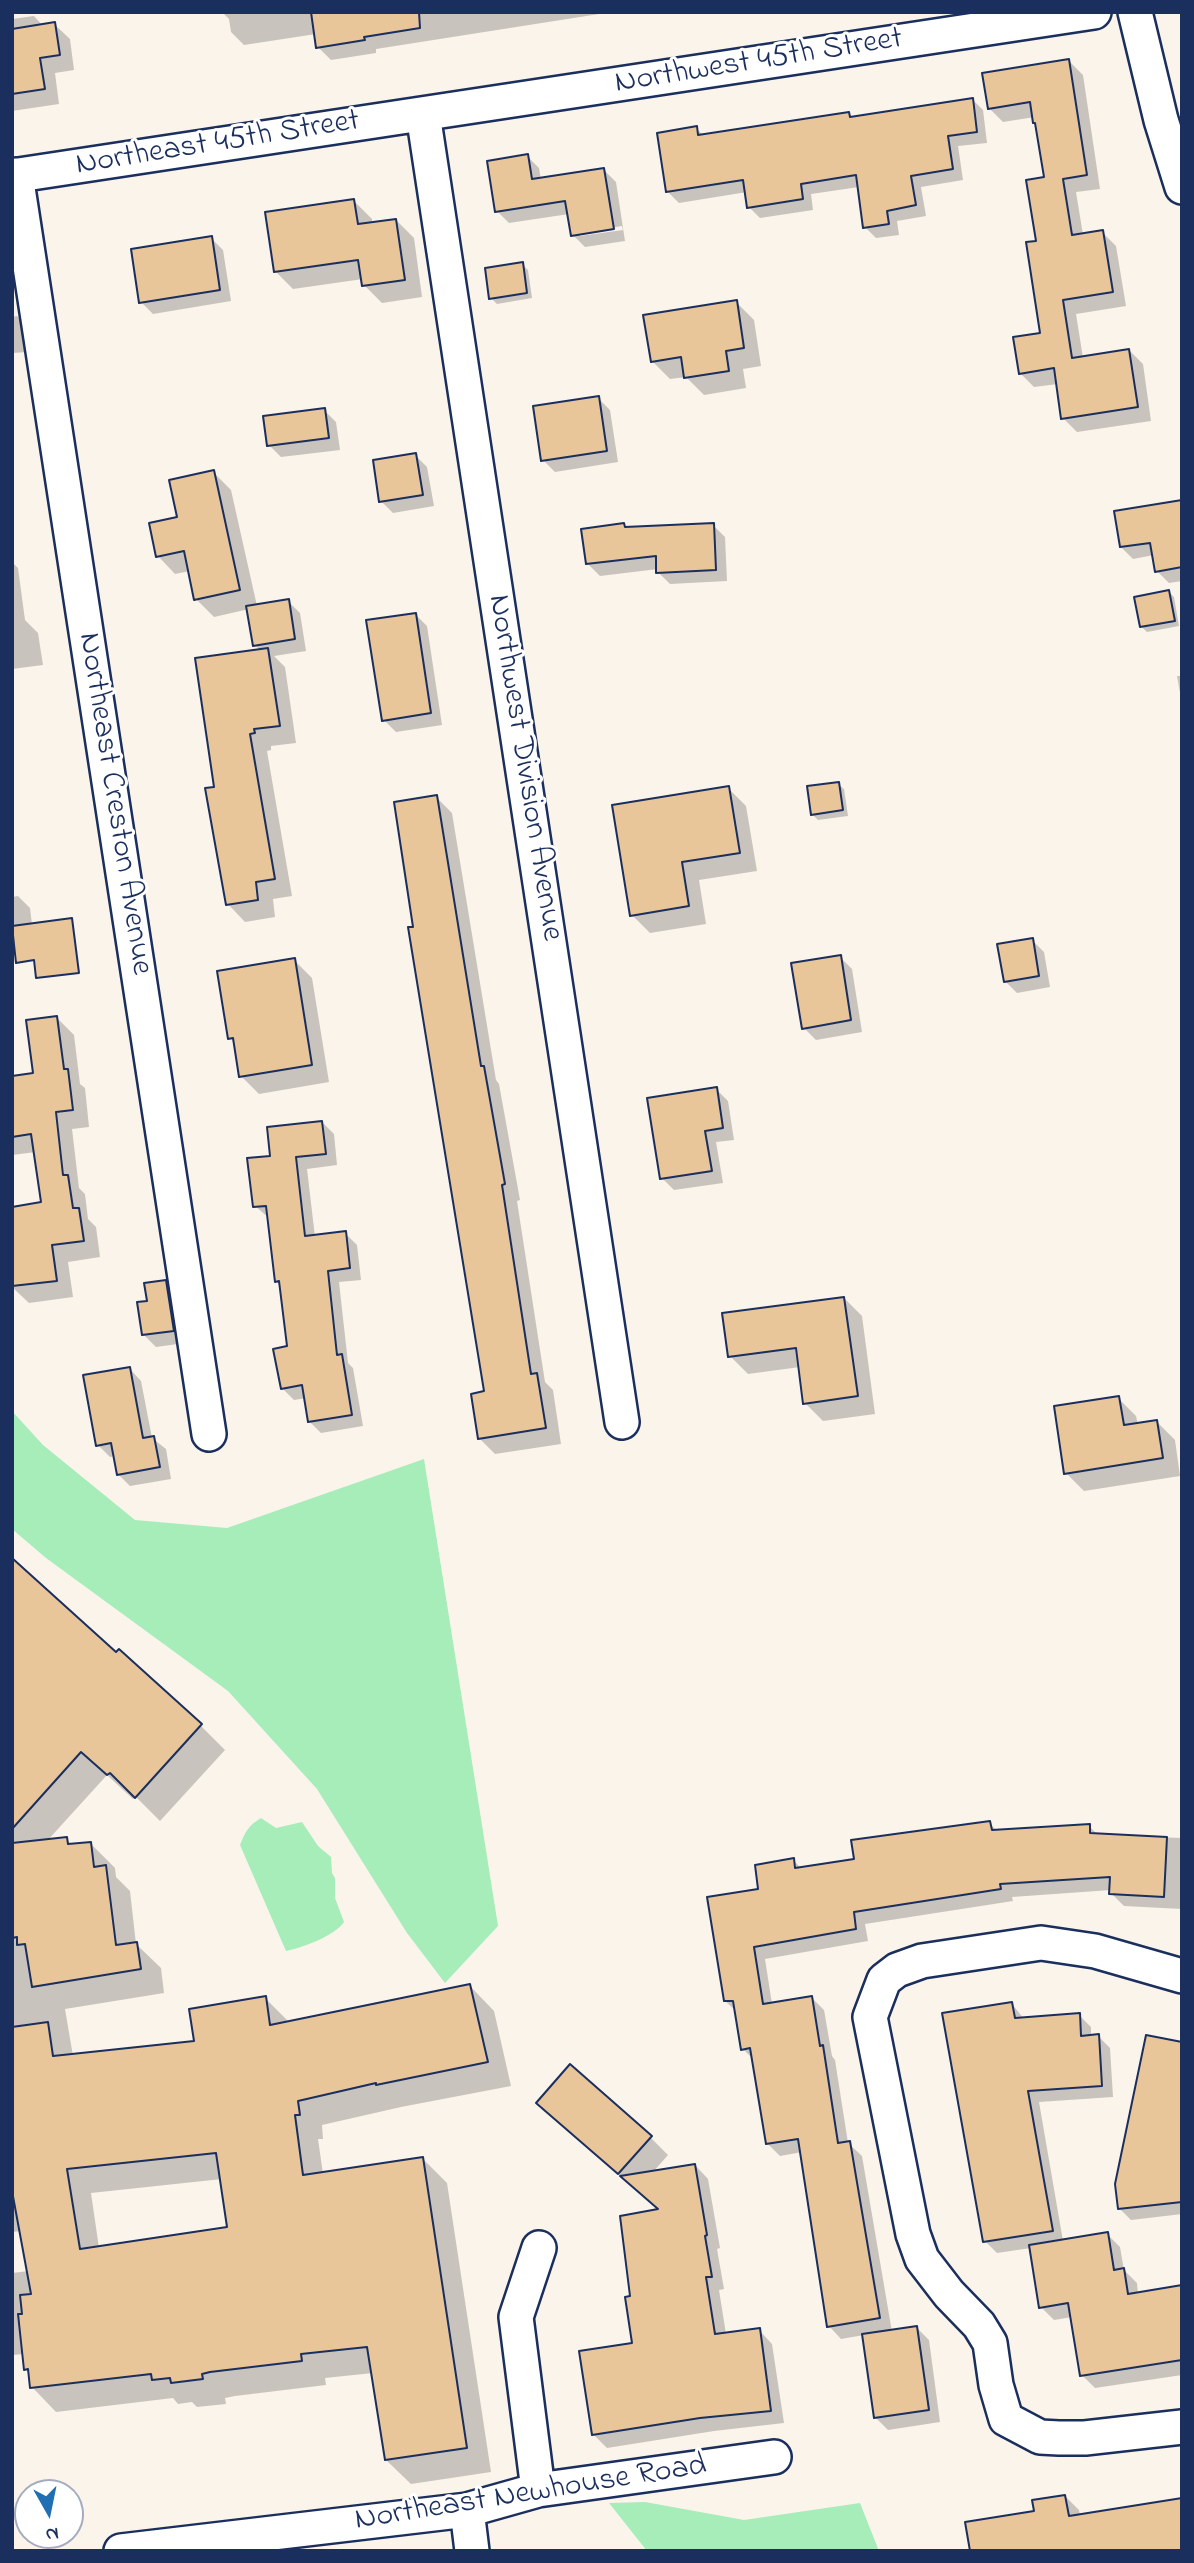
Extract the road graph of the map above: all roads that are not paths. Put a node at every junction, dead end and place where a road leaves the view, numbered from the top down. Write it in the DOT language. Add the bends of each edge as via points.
graph roads {
  1 [pos="1094,12"];
  2 [pos="1135,12"];
  3 [pos="423,114"];
  4 [pos="14,176"];
  5 [pos="1182,187"];
  6 [pos="622,1422"];
  7 [pos="209,1434"];
  8 [pos="1182,1976"];
  9 [pos="538,2248"];
  10 [pos="1182,2427"];
  11 [pos="774,2457"];
  12 [pos="538,2490"];
  13 [pos="467,2510"];
  14 [pos="121,2551"];
  15 [pos="472,2551"];
  1 -- 3 [label="street, Northwest 45th Street"];
  2 -- 5 [label="street"];
  3 -- 4 [label="street, Northeast 45th Street"];
  3 -- 6 [label="street, Northwest Division Avenue"];
  4 -- 7 [label="street, Northeast Creston Avenue"];
  8 -- 10 [label="street" via="1095,1951 1041,1943 922,1961 897,1970 884,1980 870,2017 913,2234 922,2259 990,2343 1006,2419 1040,2437 1059,2438"];
  9 -- 12 [label="street" via="516,2317"];
  11 -- 12 [label="street, Northeast Newhouse Road"];
  12 -- 13 [label="street, Northeast Newhouse Road"];
  13 -- 14 [label="street, Northeast Newhouse Road"];
  13 -- 15 [label="street"];
}
